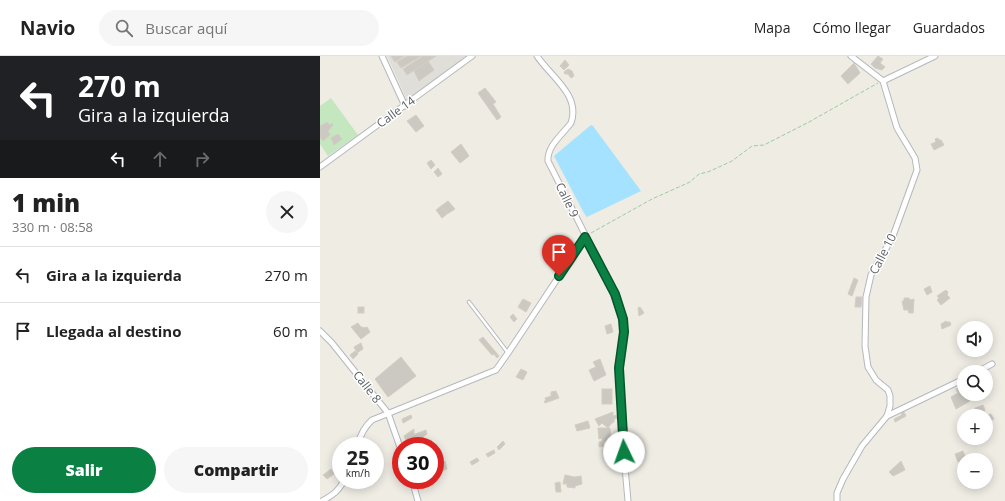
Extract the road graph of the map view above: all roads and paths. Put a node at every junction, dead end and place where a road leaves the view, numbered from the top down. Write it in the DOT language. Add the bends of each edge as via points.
graph roads {
  1 [pos="382,56"];
  2 [pos="472,56"];
  3 [pos="537,56"];
  4 [pos="851,56"];
  5 [pos="935,56"];
  6 [pos="883,81"];
  7 [pos="405,106"];
  8 [pos="320,167"];
  9 [pos="585,237"];
  10 [pos="469,302"];
  11 [pos="320,331"];
  12 [pos="508,353"];
  13 [pos="957,382"];
  14 [pos="388,413"];
  15 [pos="887,416"];
  16 [pos="361,437"];
  17 [pos="396,437"];
  18 [pos="338,489"];
  19 [pos="415,489"];
  20 [pos="322,501"];
  21 [pos="418,501"];
  22 [pos="628,501"];
  23 [pos="837,501"];
  1 -- 7 [label="street"];
  2 -- 7 [label="street, Calle 14"];
  3 -- 9 [label="street, Calle 9" via="564,89 573,106 572,123 550,148 548,161"];
  4 -- 6 [label="street"];
  5 -- 6 [label="street"];
  6 -- 9 [label="path" via="764,145 752,146 732,160 699,174 690,182 652,199"];
  6 -- 15 [label="street, Calle 10" via="897,128 915,158 917,170 893,236 871,275 866,297 865,346 868,367 876,380 888,390 890,406"];
  7 -- 8 [label="street, Calle 14"];
  9 -- 12 [label="street"];
  9 -- 22 [label="street, Calle 9" via="615,294 623,319 624,332 619,368"];
  10 -- 12 [label="lane"];
  11 -- 14 [label="street, Calle 8"];
  12 -- 14 [label="street" via="494,371"];
  13 -- 15 [label="street"];
  14 -- 16 [label="street" via="366,425"];
  14 -- 17 [label="street, Calle 8"];
  15 -- 23 [label="street" via="862,446 843,479 837,493"];
  18 -- 20 [label="street"];
  19 -- 21 [label="street"];
}
